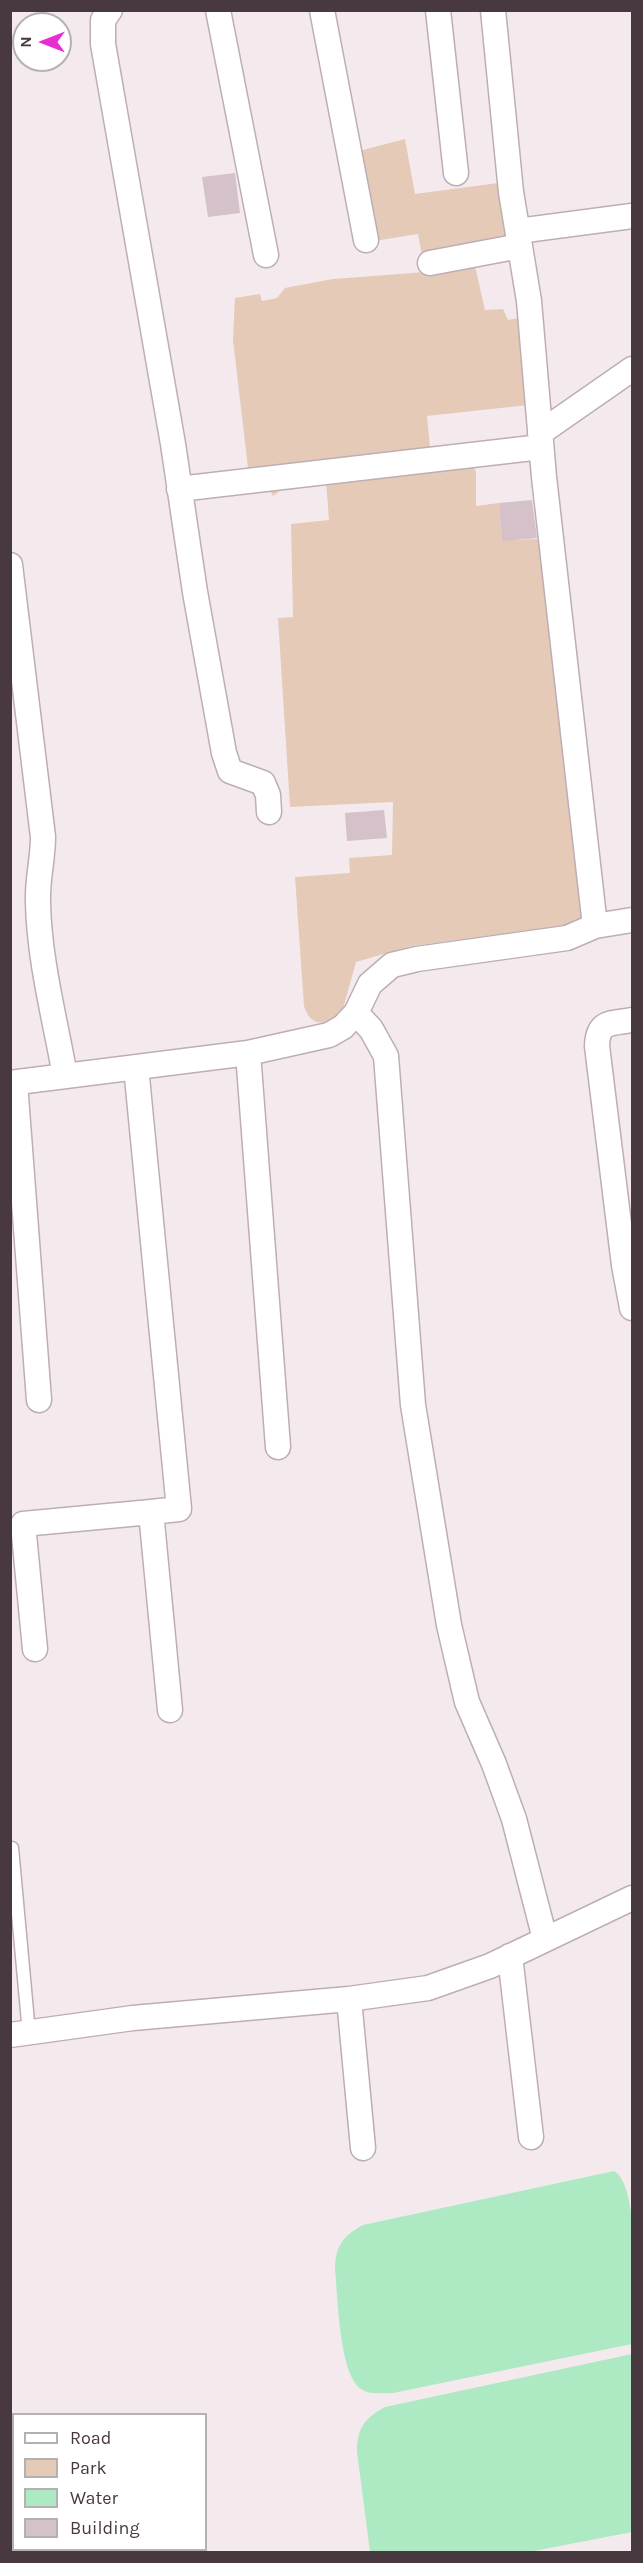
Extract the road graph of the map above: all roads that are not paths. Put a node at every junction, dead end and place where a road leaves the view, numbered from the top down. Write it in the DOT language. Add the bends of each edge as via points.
graph roads {
  1 [pos="110,10"];
  2 [pos="218,10"];
  3 [pos="322,10"];
  4 [pos="438,10"];
  5 [pos="493,10"];
  6 [pos="456,173"];
  7 [pos="633,216"];
  8 [pos="519,239"];
  9 [pos="366,240"];
  10 [pos="266,255"];
  11 [pos="430,263"];
  12 [pos="633,369"];
  13 [pos="541,440"];
  14 [pos="179,489"];
  15 [pos="10,565"];
  16 [pos="269,812"];
  17 [pos="633,921"];
  18 [pos="595,926"];
  19 [pos="356,1013"];
  20 [pos="633,1020"];
  21 [pos="248,1053"];
  22 [pos="136,1067"];
  23 [pos="64,1076"];
  24 [pos="13,1083"];
  25 [pos="633,1308"];
  26 [pos="39,1400"];
  27 [pos="279,1448"];
  28 [pos="151,1512"];
  29 [pos="35,1649"];
  30 [pos="170,1710"];
  31 [pos="12,1848"];
  32 [pos="633,1898"];
  33 [pos="545,1939"];
  34 [pos="510,1956"];
  35 [pos="350,1999"];
  36 [pos="20,2034"];
  37 [pos="531,2137"];
  38 [pos="363,2148"];
  1 -- 14 [label="street" via="103,20 103,44"];
  2 -- 10 [label="street"];
  3 -- 9 [label="street"];
  4 -- 6 [label="street"];
  5 -- 8 [label="street"];
  7 -- 8 [label="street"];
  8 -- 11 [label="street"];
  8 -- 13 [label="street" via="529,301"];
  12 -- 13 [label="street"];
  13 -- 14 [label="street"];
  13 -- 18 [label="street"];
  14 -- 16 [label="street" via="224,753 230,771 263,783"];
  15 -- 23 [label="street" via="43,837 38,900 40,933"];
  17 -- 18 [label="street"];
  18 -- 19 [label="street" via="567,938 417,958 392,965 370,984"];
  19 -- 21 [label="street" via="337,1032"];
  19 -- 33 [label="street" via="371,1029 386,1056 413,1405 448,1625 467,1702 514,1819"];
  20 -- 25 [label="street" via="601,1028 597,1032 597,1046 624,1265"];
  21 -- 22 [label="street"];
  21 -- 27 [label="street"];
  22 -- 23 [label="street"];
  22 -- 28 [label="street" via="179,1509"];
  23 -- 24 [label="street"];
  24 -- 26 [label="street"];
  28 -- 29 [label="street" via="23,1524"];
  28 -- 30 [label="street"];
  31 -- 36 [label="lane"];
  32 -- 33 [label="street"];
  33 -- 34 [label="street"];
  34 -- 35 [label="street" via="428,1988"];
  34 -- 37 [label="street"];
  35 -- 36 [label="street" via="133,2018"];
  35 -- 38 [label="street"];
}
